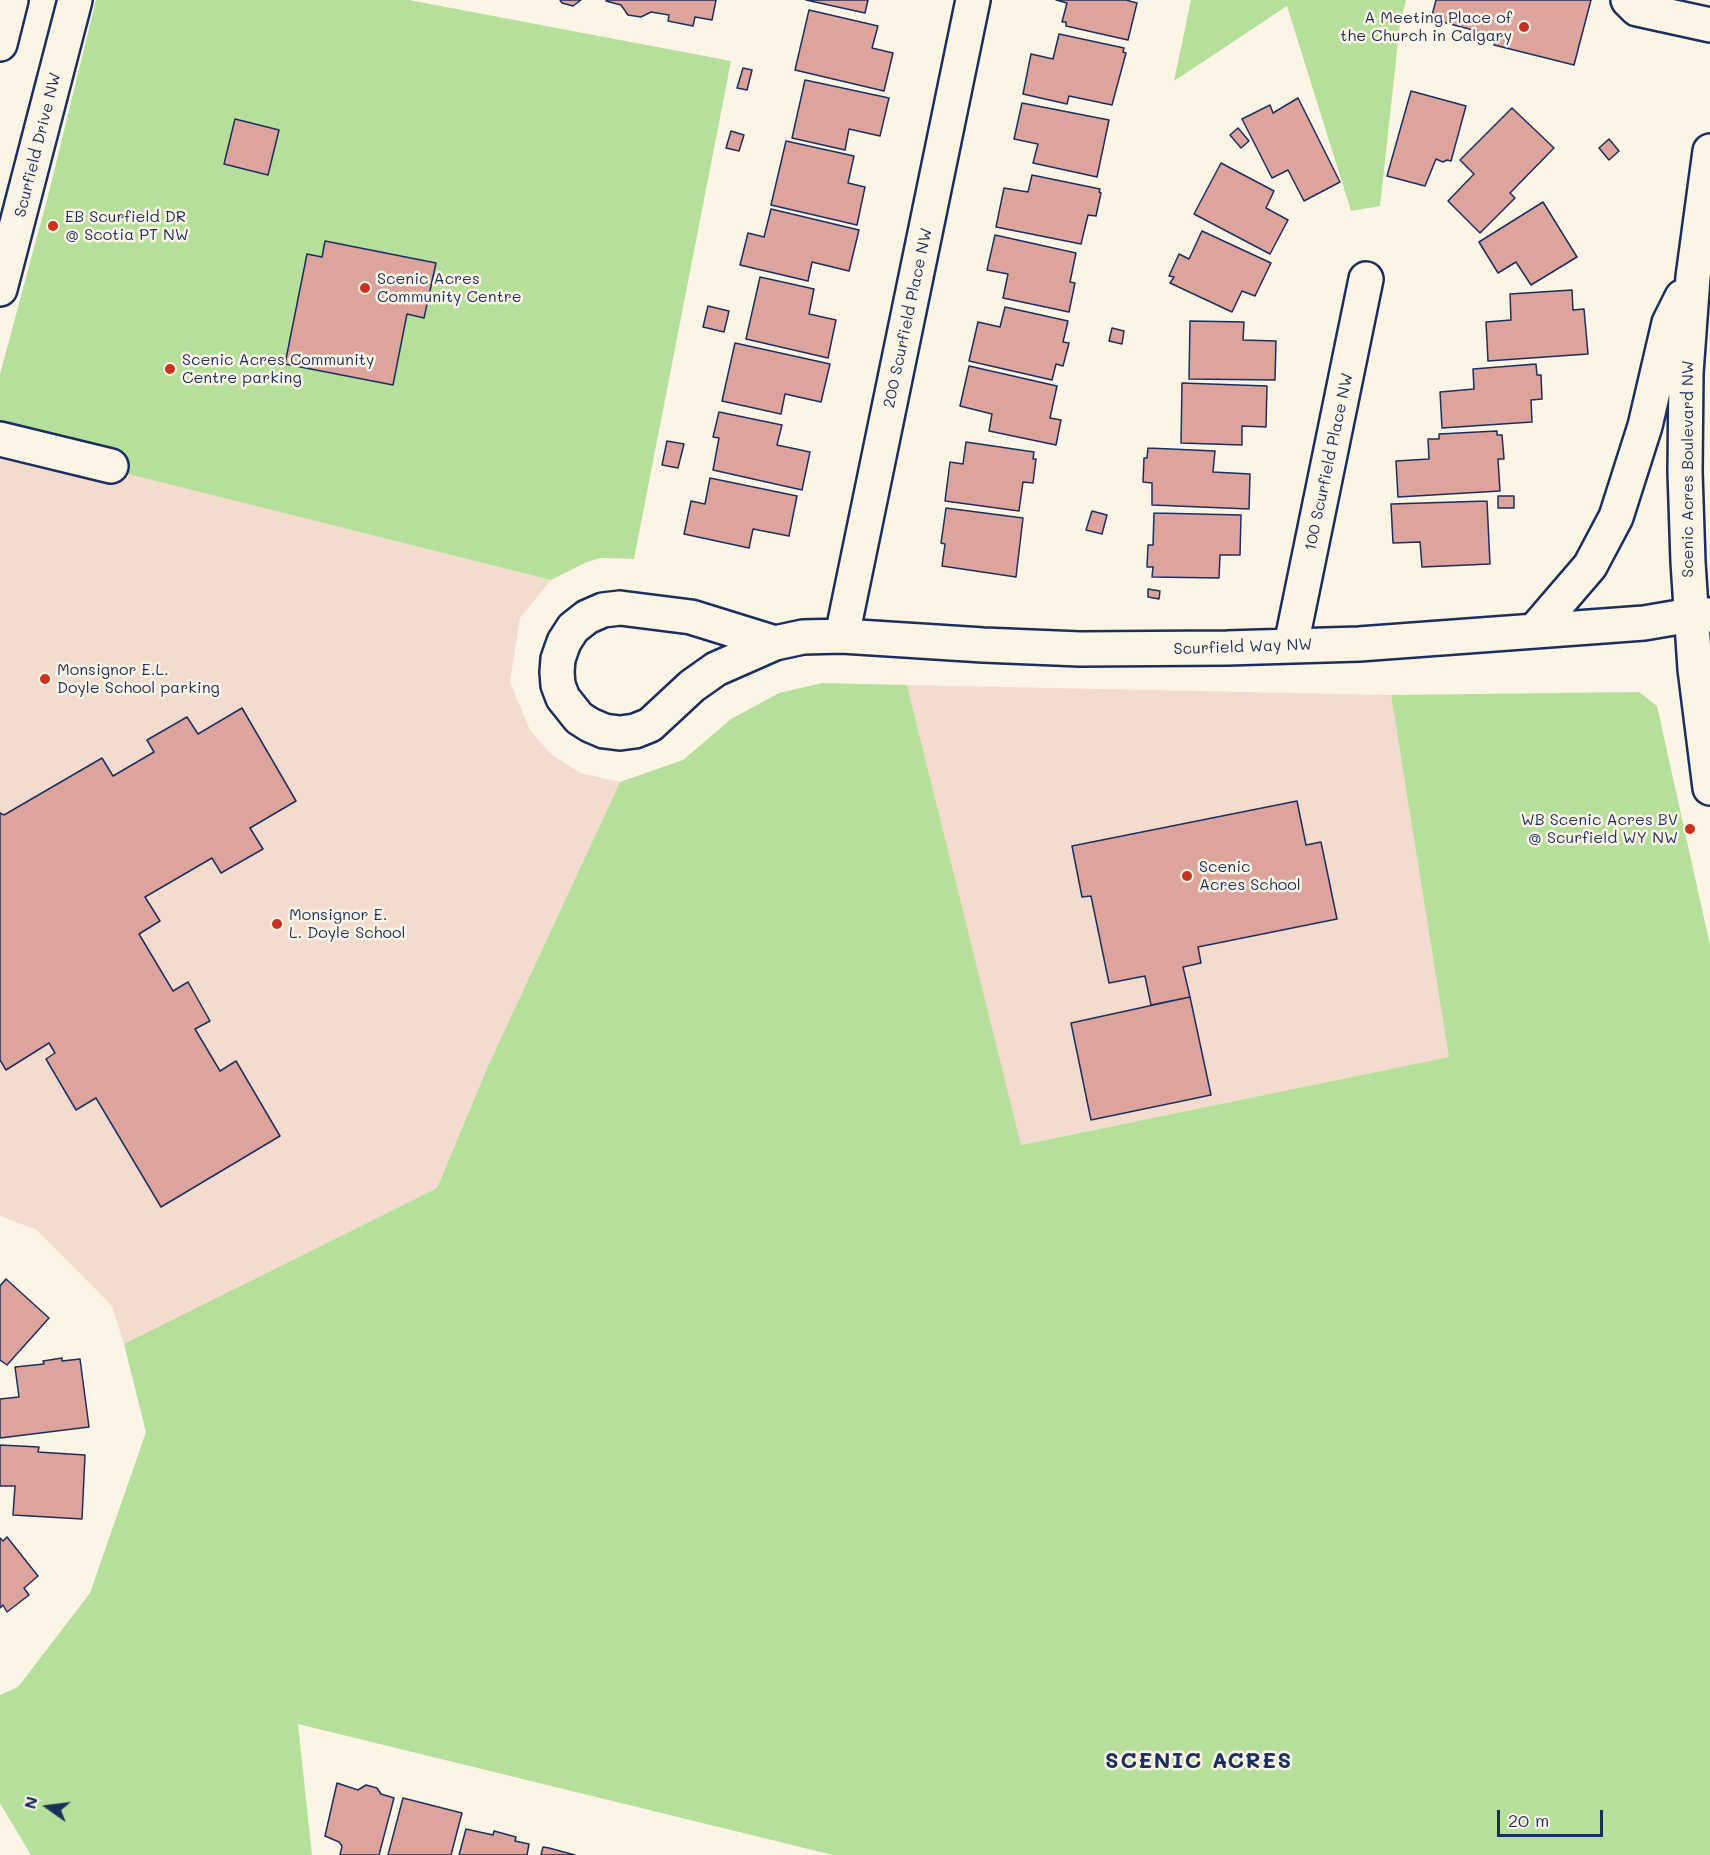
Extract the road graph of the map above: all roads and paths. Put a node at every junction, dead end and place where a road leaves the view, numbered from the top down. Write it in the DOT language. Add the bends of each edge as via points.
graph roads {
  1 [pos="10,0"];
  2 [pos="75,0"];
  3 [pos="973,0"];
  4 [pos="1628,0"];
  5 [pos="1710,25"];
  6 [pos="0,44"];
  7 [pos="1710,151"];
  8 [pos="1693,277"];
  9 [pos="1366,279"];
  10 [pos="0,290"];
  11 [pos="0,439"];
  12 [pos="111,466"];
  13 [pos="1701,615"];
  14 [pos="1535,630"];
  15 [pos="842,636"];
  16 [pos="775,643"];
  17 [pos="1291,645"];
  18 [pos="1710,788"];
  1 -- 6 [label="street"];
  2 -- 10 [label="street, Scurfield Drive NW"];
  3 -- 15 [label="street, 200 Scurfield Place NW"];
  4 -- 5 [label="street" via="1637,9"];
  7 -- 8 [label="street, Scenic Acres Boulevard NW"];
  8 -- 13 [label="street, Scenic Acres Boulevard NW" via="1685,461 1688,562"];
  8 -- 14 [label="street" via="1669,323 1645,426 1616,517 1590,567"];
  9 -- 17 [label="street, 100 Scurfield Place NW"];
  11 -- 12 [label="street"];
  13 -- 14 [label="street, Scurfield Way NW"];
  13 -- 18 [label="street, Scenic Acres Boulevard NW" via="1695,669"];
  14 -- 17 [label="street, Scurfield Way NW" via="1359,644"];
  15 -- 16 [label="street, Scurfield Way NW" via="803,637"];
  15 -- 17 [label="street, Scurfield Way NW" via="1080,649"];
  16 -- 16 [label="street, Scurfield Way NW" via="691,617 620,608 603,610 580,622 564,642 558,659 558,685 570,709 590,725 604,731 635,731 650,725 716,669"];
}
